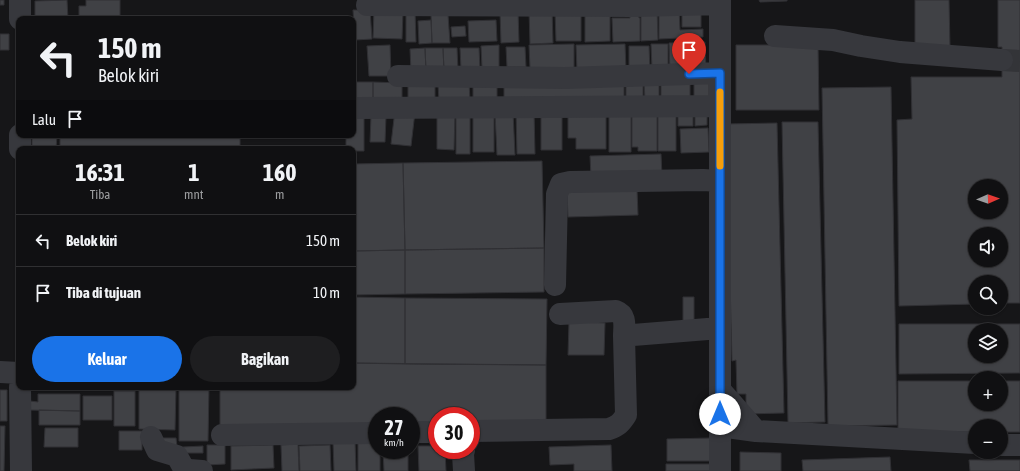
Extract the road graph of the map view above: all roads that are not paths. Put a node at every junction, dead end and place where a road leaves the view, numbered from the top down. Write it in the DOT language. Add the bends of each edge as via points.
graph roads {
  1 [pos="20,0"];
  2 [pos="720,2"];
  3 [pos="366,5"];
  4 [pos="20,16"];
  5 [pos="775,36"];
  6 [pos="1002,60"];
  7 [pos="720,73"];
  8 [pos="398,76"];
  9 [pos="720,106"];
  10 [pos="357,108"];
  11 [pos="720,181"];
  12 [pos="555,285"];
  13 [pos="560,314"];
  14 [pos="720,328"];
  15 [pos="624,336"];
  16 [pos="0,372"];
  17 [pos="16,373"];
  18 [pos="20,390"];
  19 [pos="720,390"];
  20 [pos="720,426"];
  21 [pos="480,431"];
  22 [pos="756,431"];
  23 [pos="368,433"];
  24 [pos="222,435"];
  25 [pos="151,437"];
  26 [pos="968,443"];
  27 [pos="1008,445"];
  28 [pos="1020,445"];
  29 [pos="463,459"];
  30 [pos="21,471"];
  31 [pos="202,471"];
  32 [pos="464,471"];
  33 [pos="720,471"];
  1 -- 4 [label="street"];
  2 -- 3 [label="street" via="634,6"];
  2 -- 7 [label="street"];
  5 -- 6 [label="street" via="833,40 900,52"];
  7 -- 8 [label="street" via="565,78"];
  7 -- 9 [label="street"];
  9 -- 10 [label="street"];
  9 -- 11 [label="street"];
  11 -- 12 [label="street" via="561,184 557,194"];
  11 -- 14 [label="street"];
  13 -- 15 [label="street" via="620,312 624,319"];
  14 -- 15 [label="street"];
  14 -- 19 [label="street"];
  15 -- 21 [label="street" via="626,415 617,426 609,429"];
  16 -- 17 [label="street"];
  18 -- 30 [label="street"];
  19 -- 20 [label="street"];
  19 -- 22 [label="street"];
  20 -- 22 [label="street"];
  20 -- 33 [label="street"];
  22 -- 26 [label="street"];
  23 -- 24 [label="street"];
  25 -- 31 [label="street" via="157,450 177,456 183,467 189,470"];
  27 -- 28 [label="street"];
  29 -- 32 [label="street"];
}
